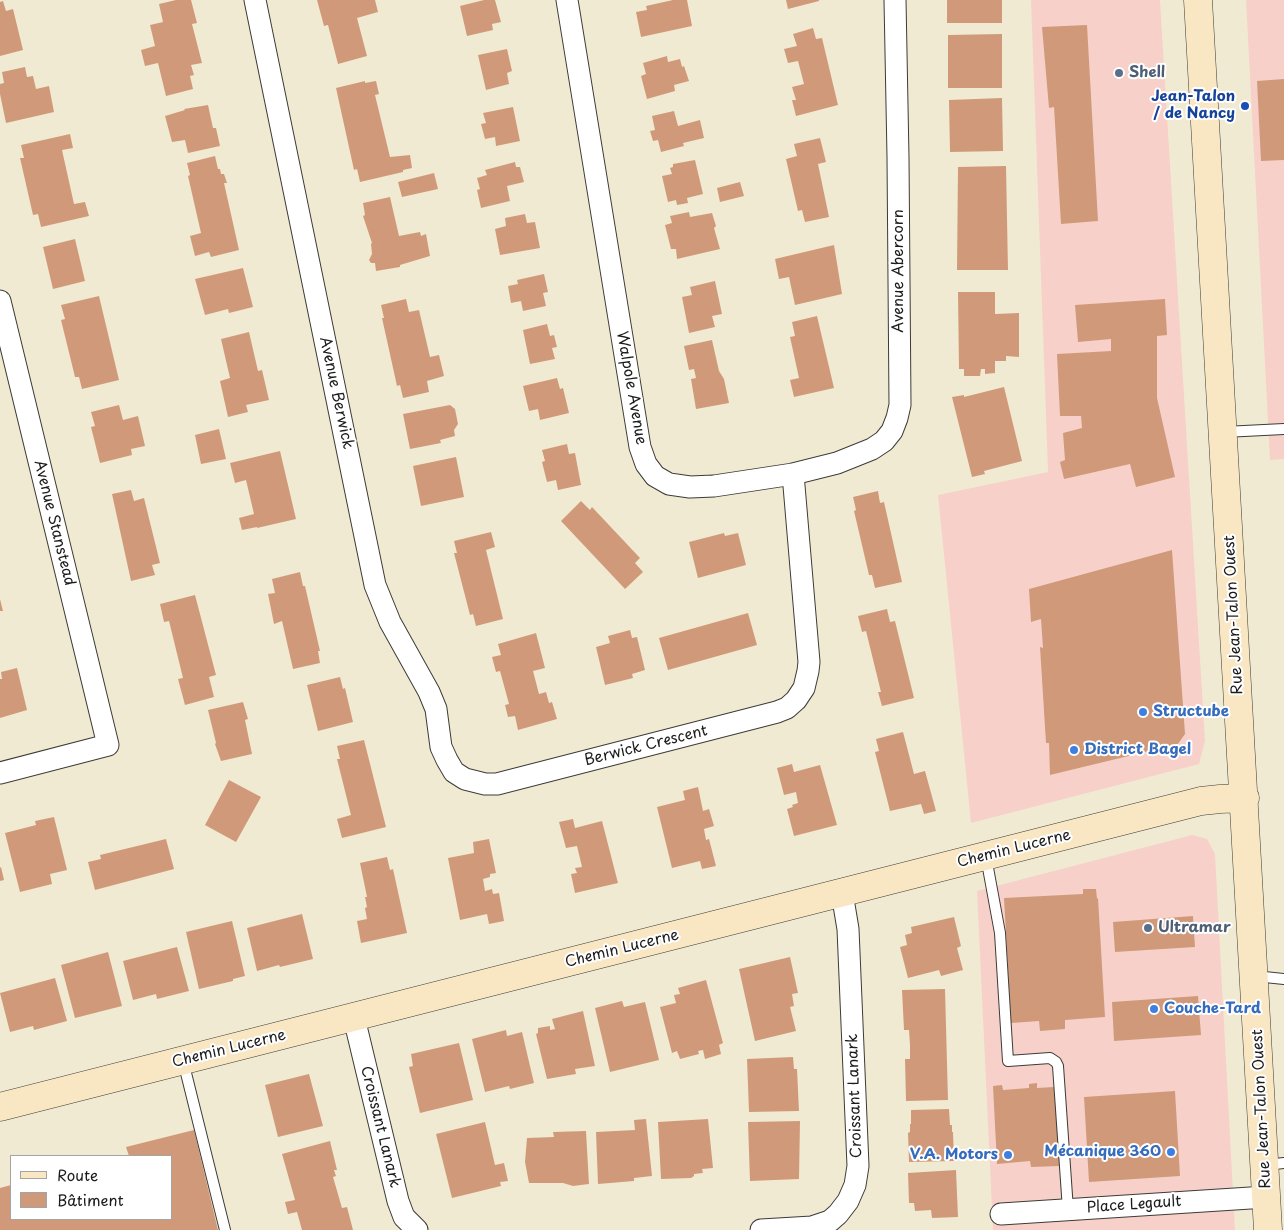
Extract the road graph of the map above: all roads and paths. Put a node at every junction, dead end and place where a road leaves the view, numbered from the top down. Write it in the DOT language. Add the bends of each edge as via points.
graph roads {
  1 [pos="255,0"];
  2 [pos="567,0"];
  3 [pos="895,0"];
  4 [pos="1198,0"];
  5 [pos="0,301"];
  6 [pos="1284,428"];
  7 [pos="1223,432"];
  8 [pos="793,474"];
  9 [pos="454,772"];
  10 [pos="0,773"];
  11 [pos="1244,798"];
  12 [pos="986,856"];
  13 [pos="842,893"];
  14 [pos="1254,976"];
  15 [pos="1284,980"];
  16 [pos="354,1018"];
  17 [pos="183,1061"];
  18 [pos="0,1107"];
  19 [pos="1274,1164"];
  20 [pos="1266,1197"];
  21 [pos="1068,1210"];
  22 [pos="1001,1214"];
  23 [pos="225,1230"];
  24 [pos="417,1230"];
  25 [pos="761,1230"];
  26 [pos="1268,1230"];
  1 -- 9 [label="street, Avenue Berwick" via="375,585 390,622 429,692 436,710 441,747"];
  2 -- 8 [label="street, Walpole Avenue" via="640,448 646,464 655,476 669,484 690,487"];
  3 -- 8 [label="street, Avenue Abercorn" via="898,412 892,431 872,449 838,463"];
  4 -- 7 [label="main road, Rue Jean-Talon Ouest"];
  5 -- 10 [label="street, Avenue Stanstead" via="108,745"];
  6 -- 7 [label="lane"];
  7 -- 11 [label="main road, Rue Jean-Talon Ouest"];
  8 -- 9 [label="street, Berwick Crescent" via="809,662 804,688 787,708 759,718 497,784 474,782"];
  11 -- 12 [label="main road, Chemin Lucerne" via="1201,801"];
  11 -- 14 [label="main road, Rue Jean-Talon Ouest"];
  12 -- 13 [label="main road, Chemin Lucerne"];
  12 -- 21 [label="lane" via="1000,933 1008,1061 1050,1058 1058,1066"];
  13 -- 16 [label="main road, Chemin Lucerne"];
  13 -- 25 [label="street, Croissant Lanark" via="848,938 858,1166 855,1185 848,1201 830,1221 812,1227"];
  14 -- 15 [label="lane"];
  14 -- 19 [label="main road, Rue Jean-Talon Ouest"];
  16 -- 17 [label="main road, Chemin Lucerne"];
  16 -- 24 [label="street, Croissant Lanark" via="398,1201 404,1216"];
  17 -- 18 [label="main road, Chemin Lucerne"];
  17 -- 23 [label="lane"];
  19 -- 20 [label="main road, Rue Jean-Talon Ouest"];
  20 -- 21 [label="street, Place Legault"];
  20 -- 26 [label="main road, Rue Jean-Talon Ouest"];
  21 -- 22 [label="street, Place Legault"];
}
